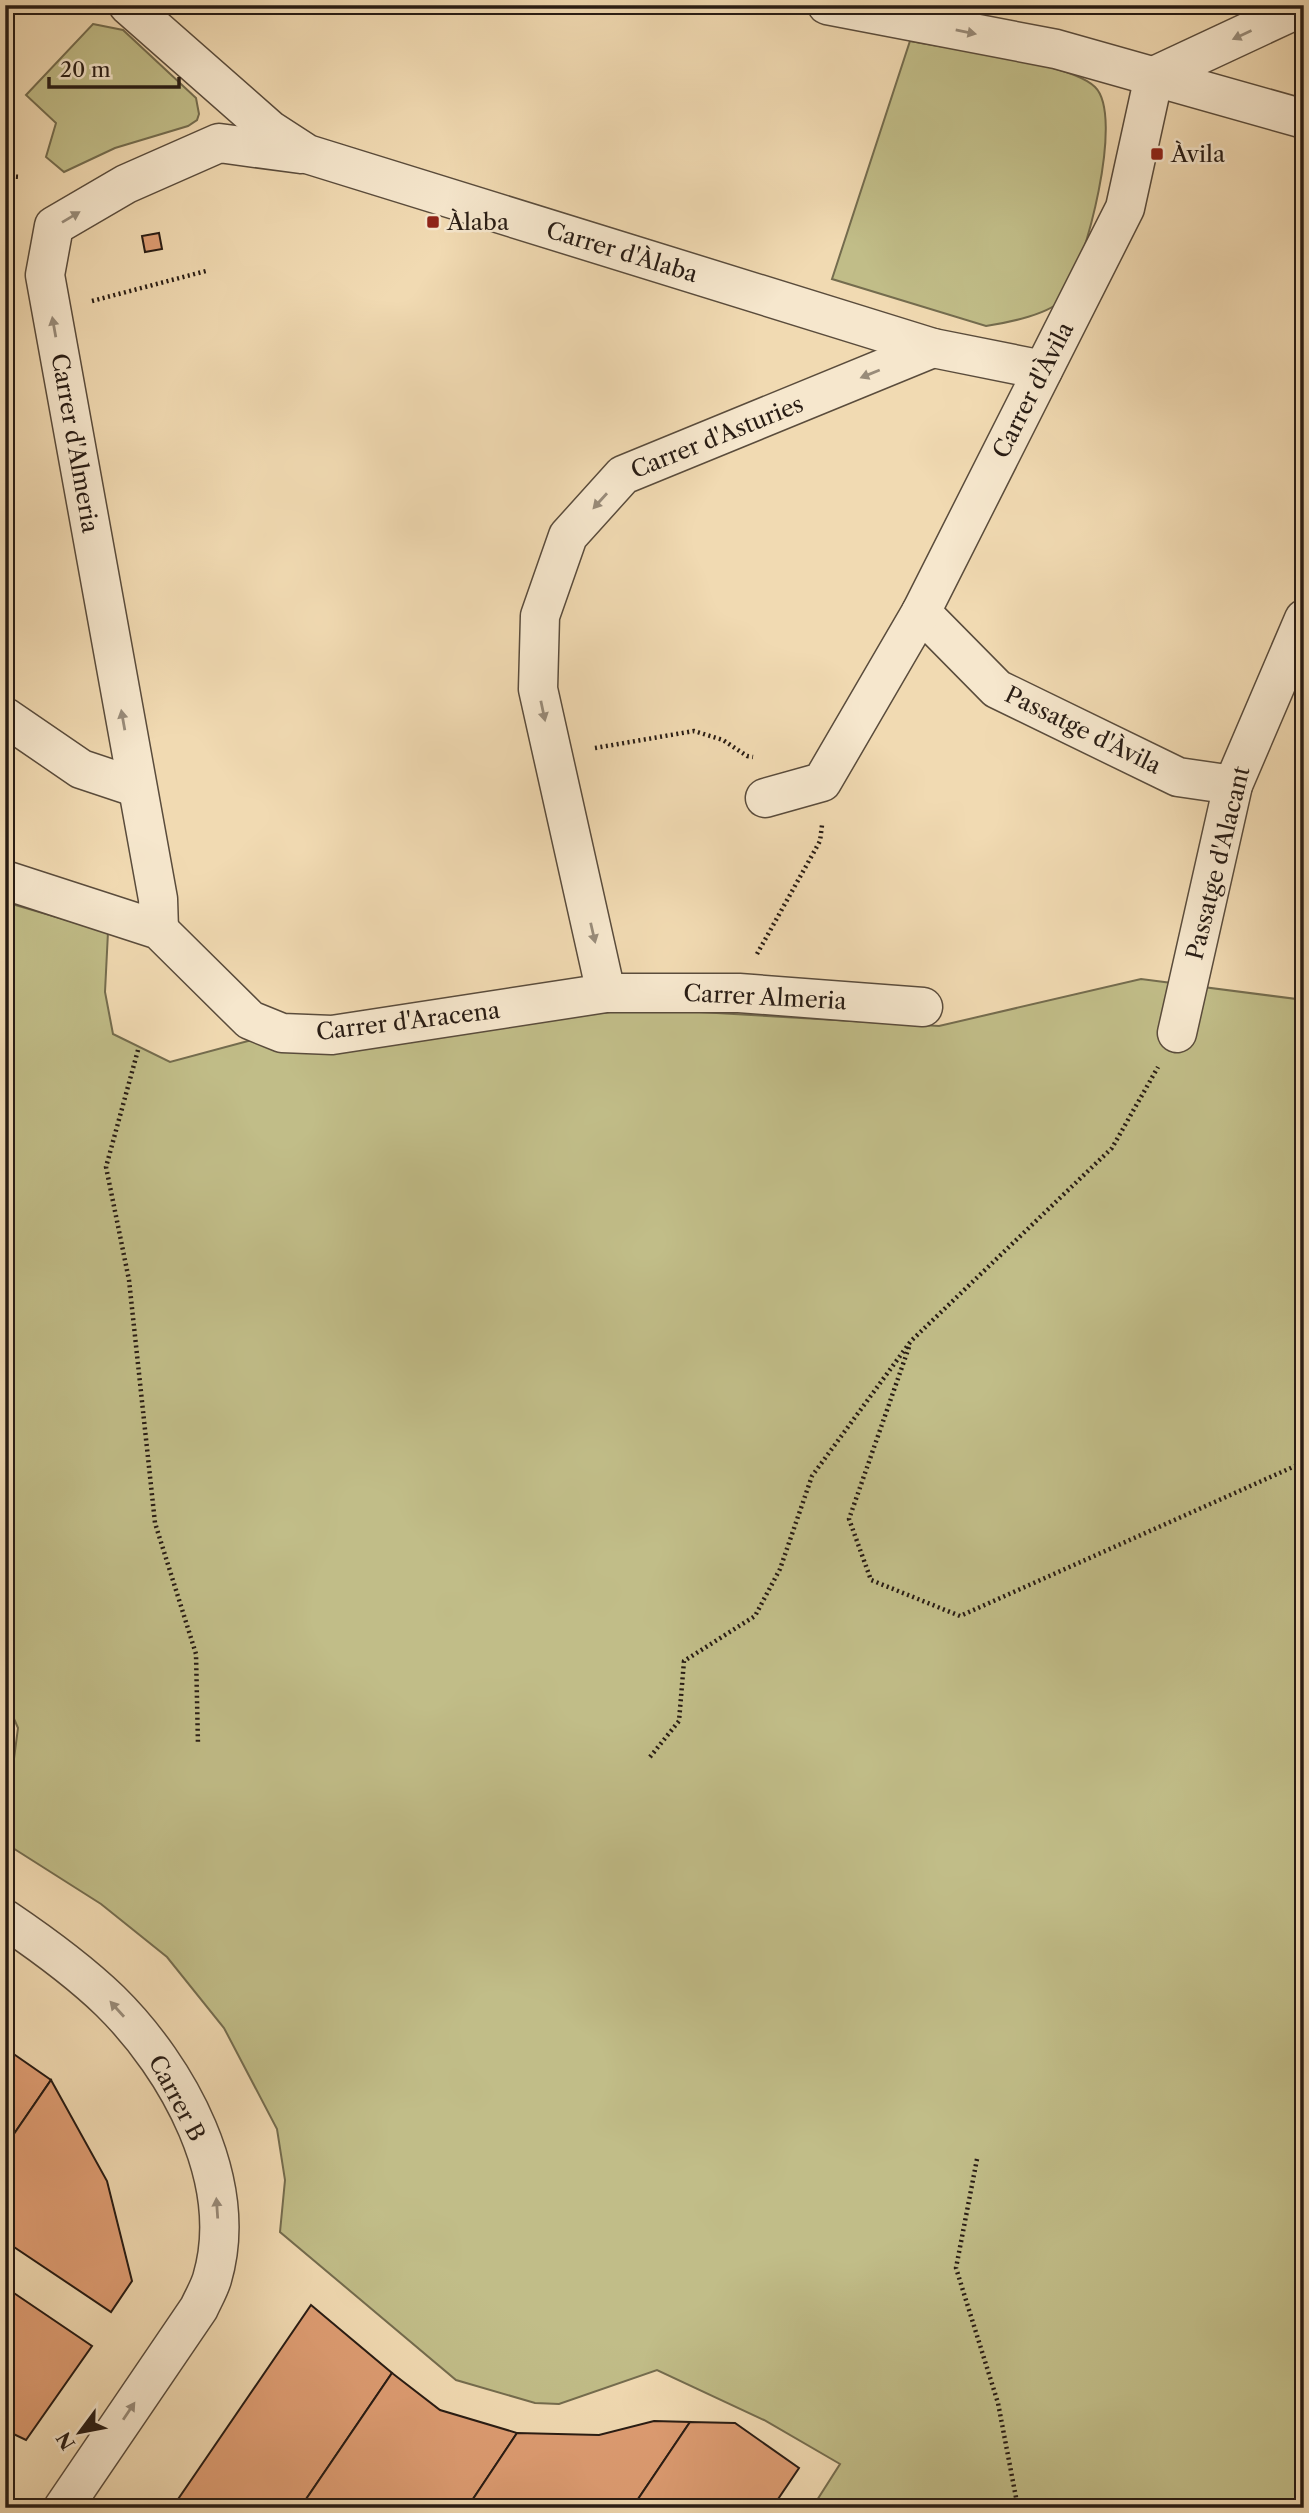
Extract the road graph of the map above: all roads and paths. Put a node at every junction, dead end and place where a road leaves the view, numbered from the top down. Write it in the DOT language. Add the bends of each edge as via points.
graph roads {
  1 [pos="128,5"];
  2 [pos="827,5"];
  3 [pos="1304,6"];
  4 [pos="1154,75"];
  5 [pos="233,98"];
  6 [pos="1304,119"];
  7 [pos="219,143"];
  8 [pos="307,154"];
  9 [pos="5,176"];
  10 [pos="21,177"];
  11 [pos="206,271"];
  12 [pos="51,312"];
  13 [pos="933,348"];
  14 [pos="1042,370"];
  15 [pos="921,612"];
  16 [pos="1304,619"];
  17 [pos="5,717"];
  18 [pos="694,731"];
  19 [pos="590,749"];
  20 [pos="1233,785"];
  21 [pos="135,788"];
  22 [pos="765,798"];
  23 [pos="820,841"];
  24 [pos="5,880"];
  25 [pos="159,930"];
  26 [pos="758,952"];
  27 [pos="606,993"];
  28 [pos="923,1007"];
  29 [pos="1177,1032"];
  30 [pos="138,1050"];
  31 [pos="911,1341"];
  32 [pos="1304,1462"];
  33 [pos="198,1745"];
  34 [pos="650,1757"];
  35 [pos="5,1919"];
  36 [pos="977,2159"];
  37 [pos="63,2508"];
  38 [pos="1018,2508"];
  1 -- 5 [label="street, Carrer d'Àlaba"];
  2 -- 4 [label="street, one-way" via="1056,49"];
  3 -- 4 [label="street, one-way"];
  4 -- 6 [label="street"];
  4 -- 14 [label="street, Carrer d'Àvila" via="1125,208"];
  5 -- 7 [label="street"];
  5 -- 8 [label="street, Carrer d'Àlaba"];
  7 -- 8 [label="street"];
  12 -- 7 [label="street, Carrer d'Almeria, one-way" via="45,275 54,226 126,184"];
  8 -- 13 [label="street, Carrer d'Àlaba"];
  9 -- 10 [label="path"];
  11 -- 12 [label="path"];
  21 -- 12 [label="street, Carrer d'Almeria, one-way"];
  13 -- 14 [label="street, Carrer d'Àlaba"];
  13 -- 27 [label="street, Carrer d'Asturies, one-way" via="623,475 568,536 540,616 538,689"];
  14 -- 15 [label="street, Carrer d'Àvila"];
  15 -- 20 [label="street, Passatge d'Àvila" via="997,689 1178,777"];
  15 -- 22 [label="street, Carrer d'Àvila" via="822,782"];
  16 -- 20 [label="street, Passatge d'Alacant"];
  17 -- 21 [label="street" via="82,769"];
  18 -- 19 [label="path"];
  20 -- 29 [label="street, Passatge d'Alacant"];
  21 -- 25 [label="street, Carrer d'Almeria" via="158,899"];
  23 -- 26 [label="path"];
  24 -- 25 [label="street, Carrer d'Aracena"];
  25 -- 27 [label="street, Carrer d'Aracena" via="250,1020 282,1033 332,1035"];
  27 -- 28 [label="street, Carrer Almeria" via="738,993"];
  29 -- 31 [label="path" via="1112,1147"];
  30 -- 33 [label="path" via="106,1167 129,1280 155,1523 196,1654"];
  31 -- 32 [label="path" via="849,1519 871,1580 960,1616"];
  31 -- 34 [label="path" via="812,1476 780,1569 755,1616 684,1661 679,1721"];
  37 -- 35 [label="street, Carrer B, one-way" via="199,2308 212,2280 217,2202 204,2145 182,2096 149,2046 70,1965"];
  36 -- 38 [label="path" via="956,2267 998,2403"];
}
